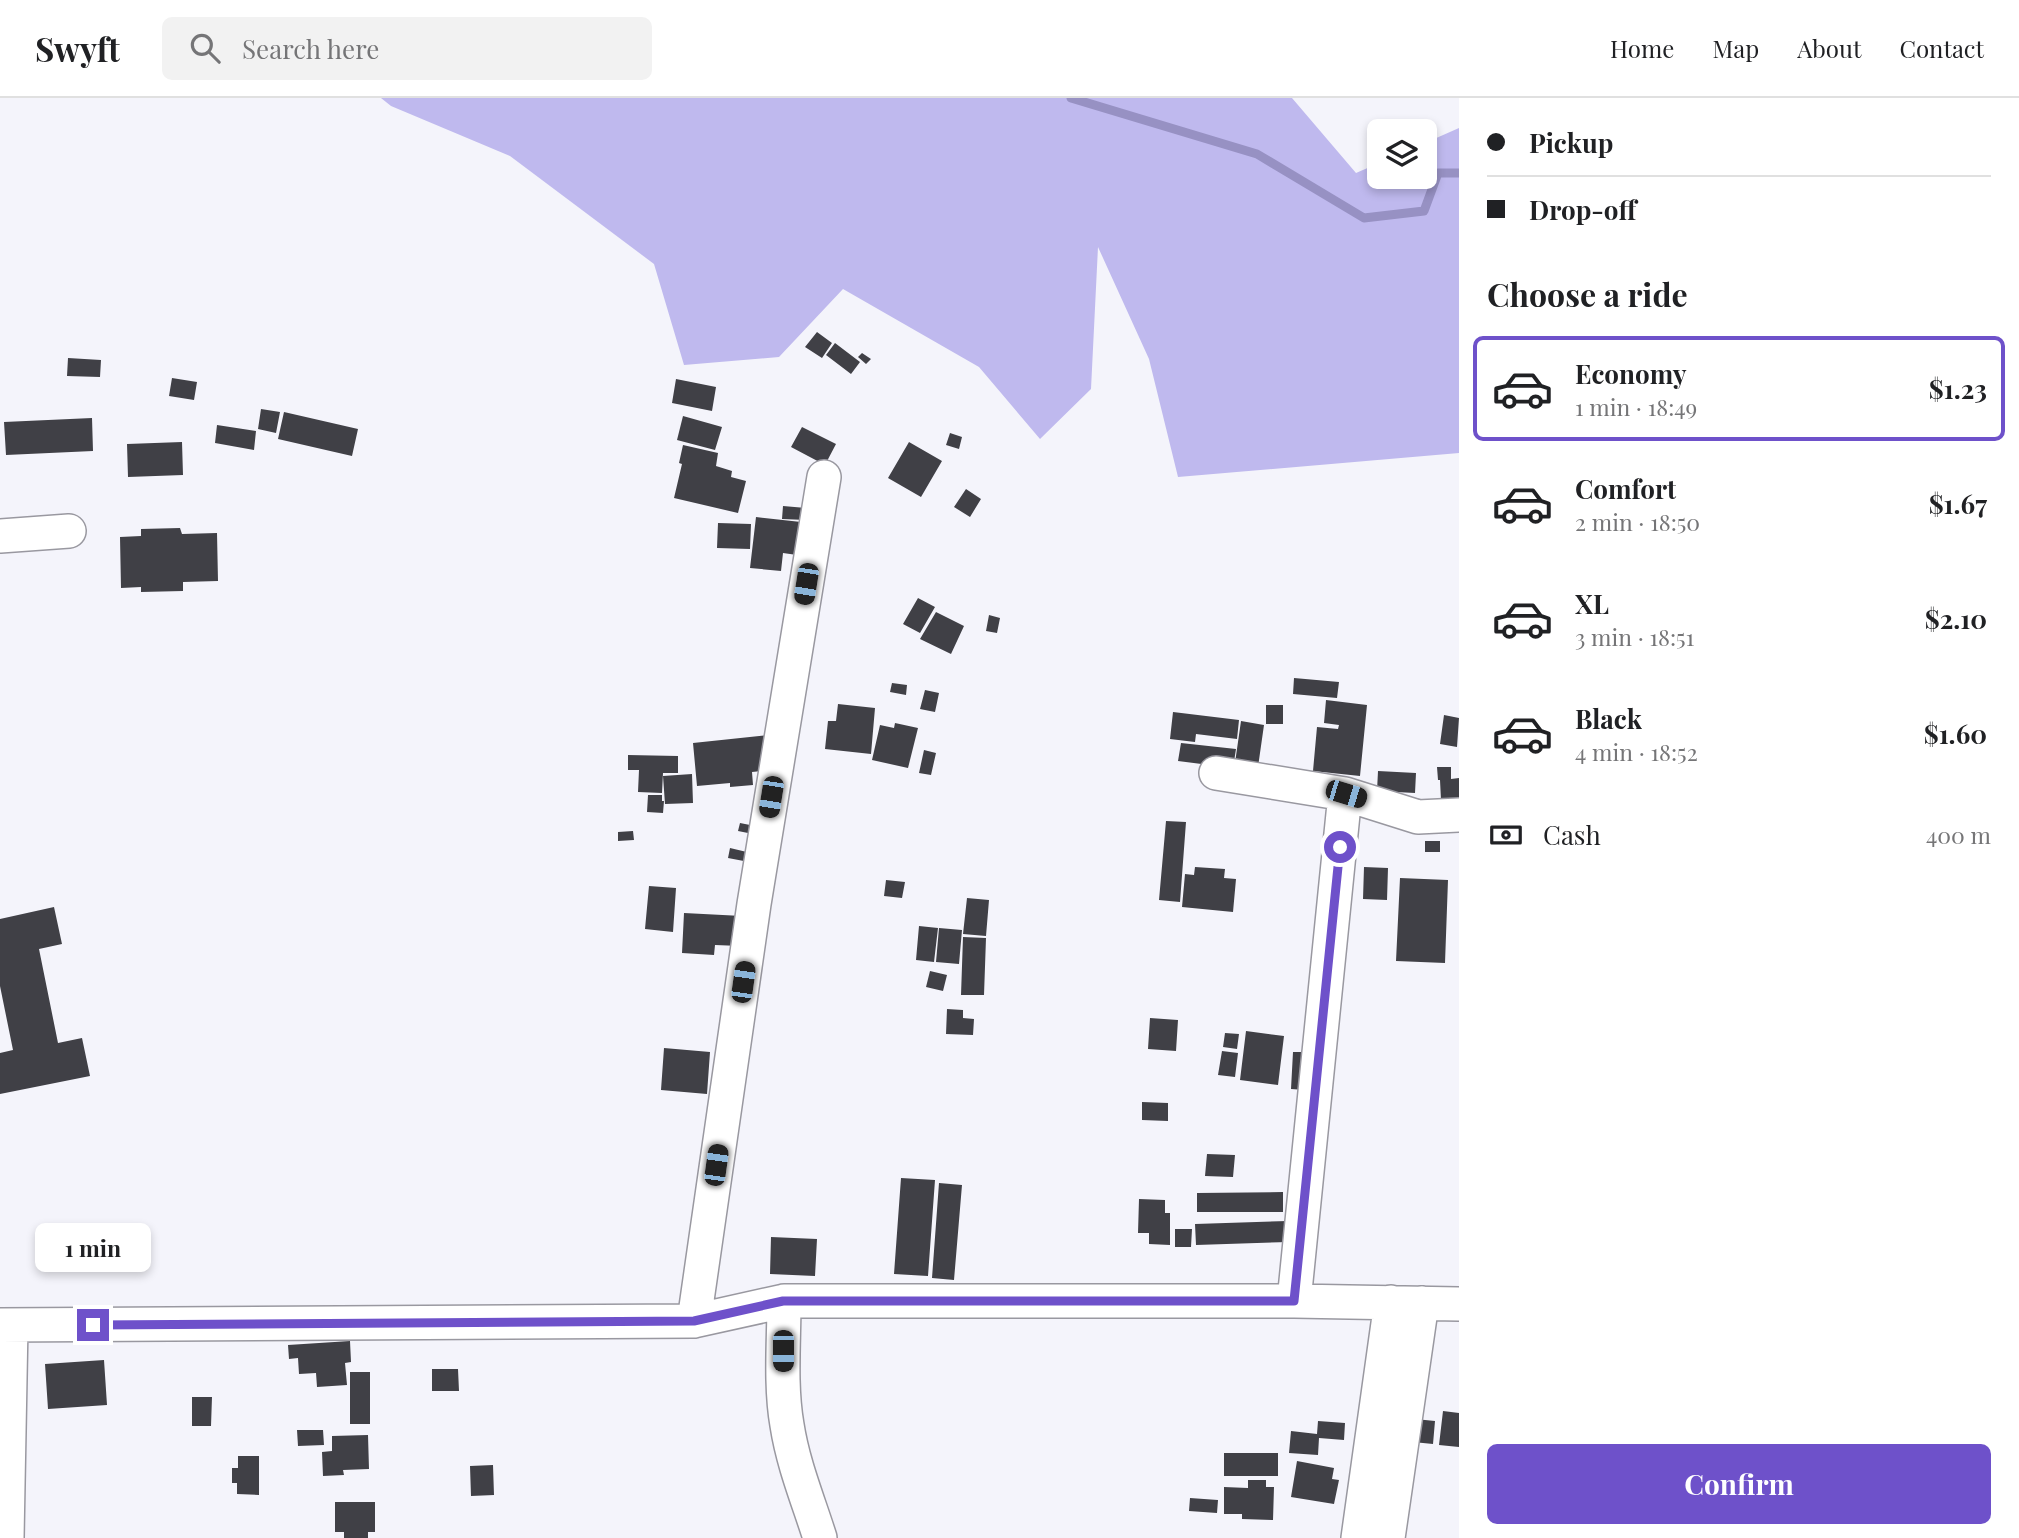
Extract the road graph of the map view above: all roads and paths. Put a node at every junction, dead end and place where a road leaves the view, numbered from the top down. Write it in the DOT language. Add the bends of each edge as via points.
graph roads {
  1 [pos="824,477"];
  2 [pos="69,531"];
  3 [pos="0,536"];
  4 [pos="1216,773"];
  5 [pos="1346,794"];
  6 [pos="1459,815"];
  7 [pos="783,1301"];
  8 [pos="1294,1301"];
  9 [pos="1406,1303"];
  10 [pos="1459,1304"];
  11 [pos="694,1321"];
  12 [pos="5,1325"];
  13 [pos="7,1538"];
  14 [pos="820,1538"];
  15 [pos="1358,1538"];
  16 [pos="1388,1538"];
  1 -- 11 [label="street" via="754,904"];
  2 -- 3 [label="street"];
  4 -- 5 [label="street"];
  5 -- 6 [label="street" via="1418,817"];
  5 -- 8 [label="street"];
  7 -- 8 [label="street"];
  7 -- 11 [label="street"];
  7 -- 14 [label="street" via="786,1423"];
  8 -- 9 [label="street"];
  9 -- 10 [label="street"];
  9 -- 15 [label="street"];
  9 -- 16 [label="street"];
  11 -- 12 [label="street"];
  12 -- 13 [label="street"];
}
